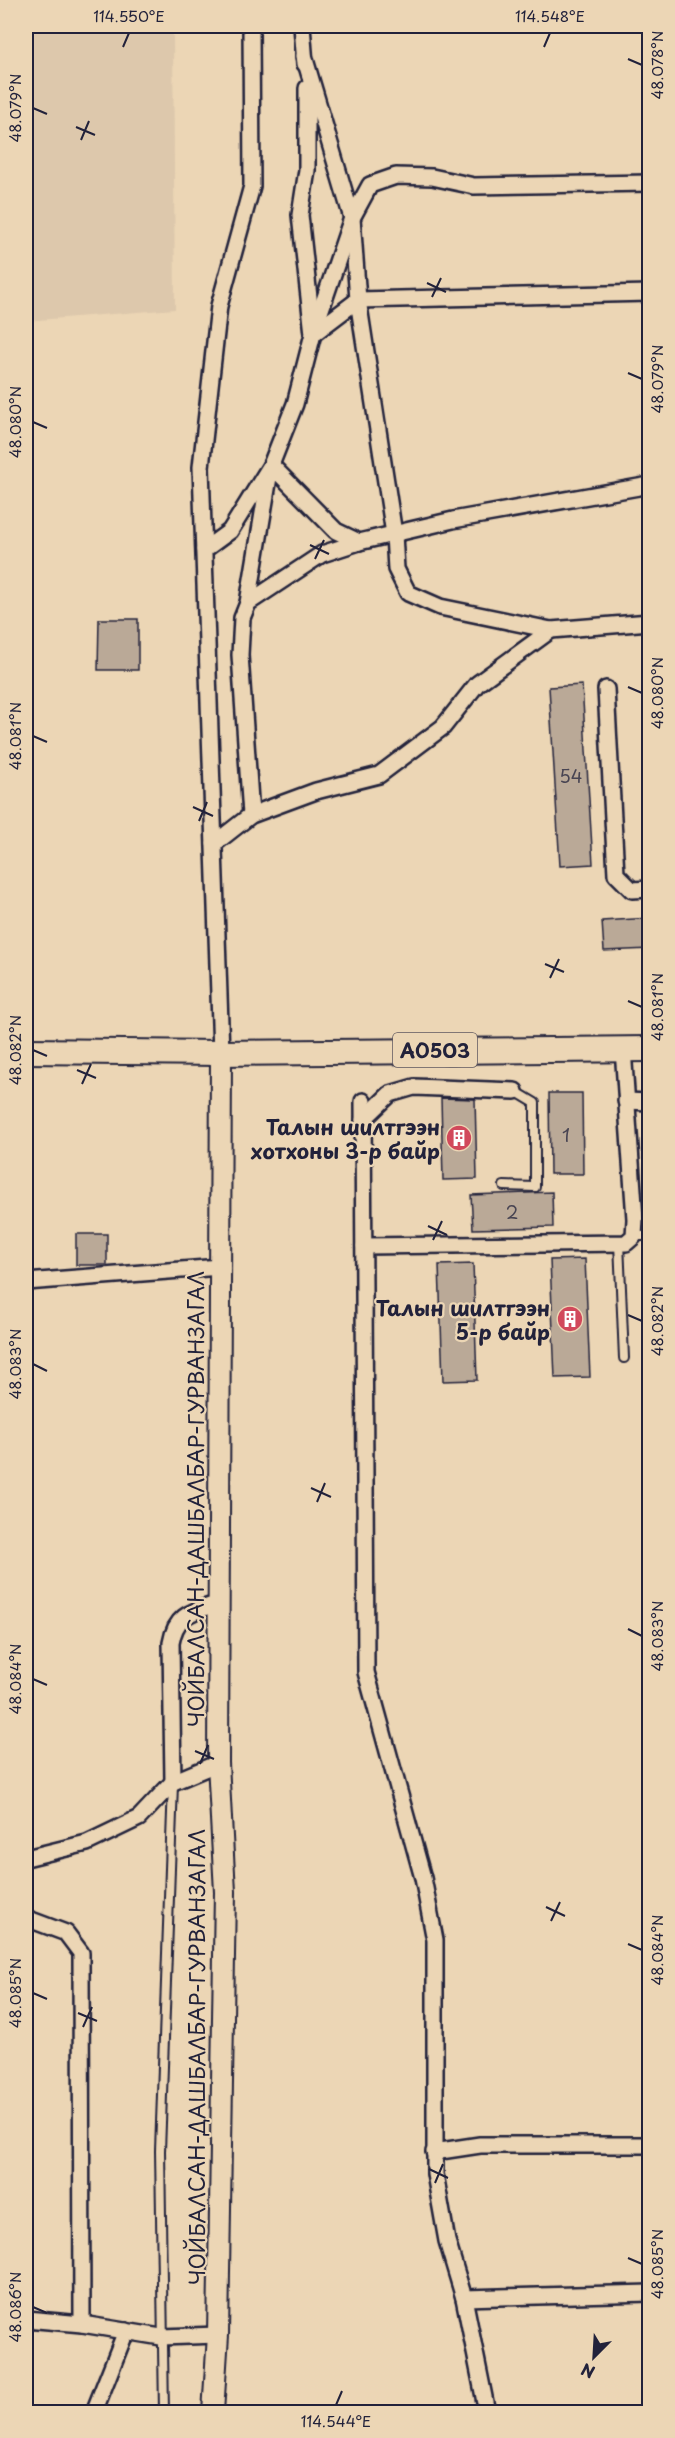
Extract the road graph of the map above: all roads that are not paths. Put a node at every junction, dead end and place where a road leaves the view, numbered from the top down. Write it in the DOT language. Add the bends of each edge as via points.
graph roads {
  1 [pos="251,26"];
  2 [pos="302,26"];
  3 [pos="304,56"];
  4 [pos="650,183"];
  5 [pos="352,218"];
  6 [pos="650,293"];
  7 [pos="358,300"];
  8 [pos="313,334"];
  9 [pos="271,465"];
  10 [pos="650,485"];
  11 [pos="394,534"];
  12 [pos="359,542"];
  13 [pos="204,550"];
  14 [pos="248,603"];
  15 [pos="650,622"];
  16 [pos="551,630"];
  17 [pos="606,689"];
  18 [pos="251,815"];
  19 [pos="214,844"];
  20 [pos="650,889"];
  21 [pos="623,1049"];
  22 [pos="650,1049"];
  23 [pos="26,1051"];
  24 [pos="221,1053"];
  25 [pos="515,1091"];
  26 [pos="363,1101"];
  27 [pos="626,1101"];
  28 [pos="650,1102"];
  29 [pos="363,1120"];
  30 [pos="504,1186"];
  31 [pos="633,1198"];
  32 [pos="650,1198"];
  33 [pos="642,1236"];
  34 [pos="619,1243"];
  35 [pos="364,1246"];
  36 [pos="220,1267"];
  37 [pos="26,1282"];
  38 [pos="624,1358"];
  39 [pos="219,1603"];
  40 [pos="218,1763"];
  41 [pos="173,1782"];
  42 [pos="26,1858"];
  43 [pos="26,1918"];
  44 [pos="650,2145"];
  45 [pos="434,2152"];
  46 [pos="650,2294"];
  47 [pos="464,2298"];
  48 [pos="26,2319"];
  49 [pos="82,2324"];
  50 [pos="126,2331"];
  51 [pos="218,2335"];
  52 [pos="161,2337"];
  53 [pos="94,2412"];
  54 [pos="164,2412"];
  55 [pos="213,2412"];
  56 [pos="487,2412"];
  1 -- 13 [label="street" via="252,186 219,306 201,467"];
  2 -- 3 [label="street"];
  3 -- 5 [label="street"];
  3 -- 8 [label="street" via="309,114 300,215"];
  4 -- 5 [label="street" via="474,186 432,177 396,176 370,185"];
  5 -- 7 [label="street"];
  5 -- 8 [label="street"];
  6 -- 7 [label="street"];
  7 -- 8 [label="street"];
  7 -- 11 [label="street"];
  8 -- 9 [label="street" via="295,404"];
  9 -- 12 [label="street" via="336,531"];
  9 -- 13 [label="street" via="230,531"];
  9 -- 14 [label="street"];
  10 -- 11 [label="street"];
  11 -- 12 [label="street"];
  11 -- 16 [label="street" via="396,569 408,593 440,608"];
  12 -- 14 [label="street" via="321,554"];
  13 -- 19 [label="street"];
  14 -- 18 [label="street" via="242,618 240,655"];
  15 -- 16 [label="street"];
  16 -- 18 [label="street" via="477,684 443,727 379,775 316,791"];
  17 -- 20 [label="street" via="616,874 632,890"];
  18 -- 19 [label="street"];
  19 -- 24 [label="street"];
  21 -- 22 [label="main road, A0503"];
  21 -- 24 [label="main road, A0503"];
  21 -- 27 [label="street"];
  23 -- 24 [label="main road, A0503"];
  24 -- 36 [label="street, ЧОЙБАЛСАН-ДАШБАЛБАР-ГУРВАНЗАГАЛ"];
  25 -- 29 [label="street" via="414,1087 390,1094"];
  25 -- 30 [label="lane" via="535,1103 535,1186"];
  26 -- 29 [label="street"];
  27 -- 28 [label="street"];
  27 -- 31 [label="street"];
  29 -- 35 [label="street"];
  31 -- 32 [label="street"];
  31 -- 33 [label="street"];
  33 -- 34 [label="street"];
  34 -- 35 [label="street"];
  34 -- 38 [label="lane"];
  35 -- 45 [label="street" via="366,1672 423,1878 435,1940"];
  36 -- 37 [label="street"];
  36 -- 39 [label="street, ЧОЙБАЛСАН-ДАШБАЛБАР-ГУРВАНЗАГАЛ"];
  39 -- 40 [label="street, ЧОЙБАЛСАН-ДАШБАЛБАР-ГУРВАНЗАГАЛ"];
  39 -- 41 [label="street" via="183,1616 174,1628"];
  40 -- 41 [label="street"];
  40 -- 51 [label="street, ЧОЙБАЛСАН-ДАШБАЛБАР-ГУРВАНЗАГАЛ" via="225,1892"];
  41 -- 42 [label="street" via="139,1818 87,1843"];
  41 -- 52 [label="lane" via="160,2151"];
  43 -- 49 [label="street" via="66,1933 81,1953"];
  44 -- 45 [label="street" via="480,2145"];
  45 -- 47 [label="street" via="447,2241"];
  46 -- 47 [label="street"];
  47 -- 56 [label="street"];
  48 -- 49 [label="street"];
  49 -- 50 [label="street"];
  50 -- 52 [label="street"];
  50 -- 53 [label="street"];
  51 -- 52 [label="street"];
  51 -- 55 [label="street, ЧОЙБАЛСАН-ДАШБАЛБАР-ГУРВАНЗАГАЛ"];
  52 -- 54 [label="lane"];
}
